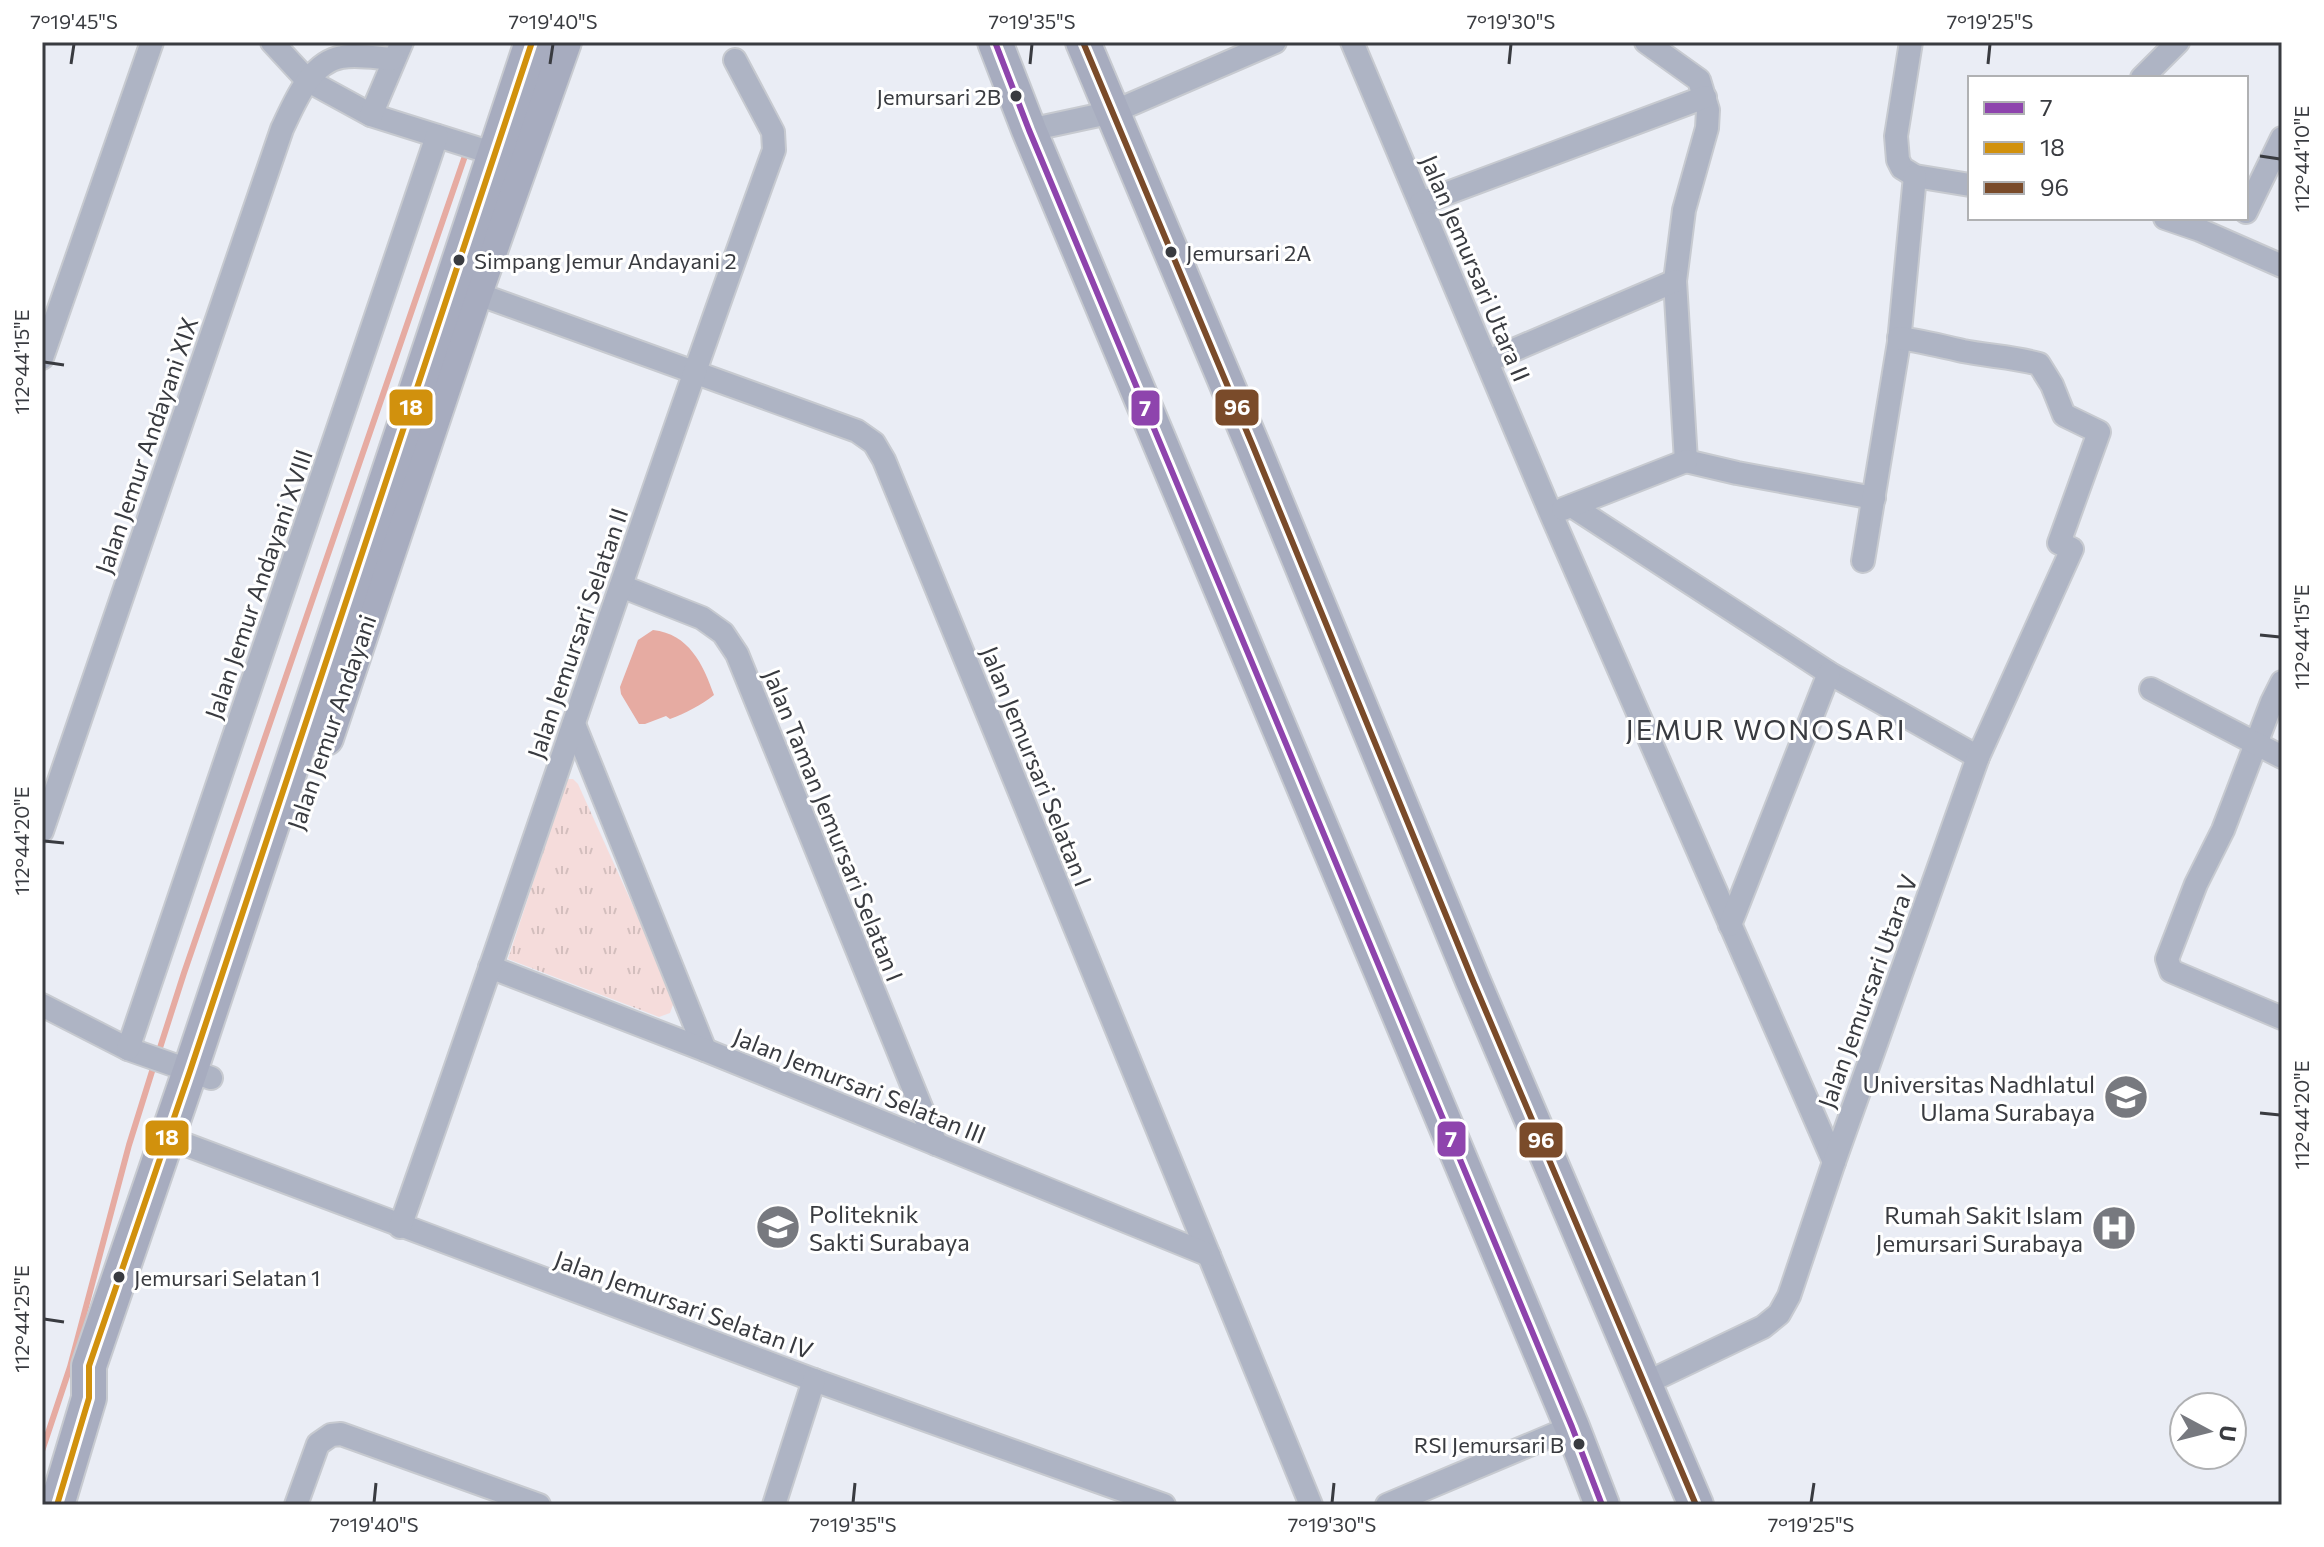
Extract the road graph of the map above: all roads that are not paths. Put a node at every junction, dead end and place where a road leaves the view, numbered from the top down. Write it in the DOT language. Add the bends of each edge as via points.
graph roads {
  1 [pos="152,42"];
  2 [pos="272,42"];
  3 [pos="532,42"];
  4 [pos="564,42"];
  5 [pos="995,42"];
  6 [pos="1083,42"];
  7 [pos="1275,42"];
  8 [pos="1352,42"];
  9 [pos="1646,42"];
  10 [pos="1911,42"];
  11 [pos="2178,42"];
  12 [pos="398,50"];
  13 [pos="735,60"];
  14 [pos="2144,76"];
  15 [pos="307,80"];
  16 [pos="1705,97"];
  17 [pos="1104,114"];
  18 [pos="371,115"];
  19 [pos="1039,128"];
  20 [pos="437,136"];
  21 [pos="2282,138"];
  22 [pos="495,154"];
  23 [pos="1915,176"];
  24 [pos="1968,185"];
  25 [pos="1421,203"];
  26 [pos="2248,208"];
  27 [pos="2171,220"];
  28 [pos="2242,220"];
  29 [pos="2230,244"];
  30 [pos="2282,266"];
  31 [pos="1675,281"];
  32 [pos="475,293"];
  33 [pos="1899,338"];
  34 [pos="42,358"];
  35 [pos="1488,361"];
  36 [pos="693,372"];
  37 [pos="1686,461"];
  38 [pos="1874,498"];
  39 [pos="1561,510"];
  40 [pos="1863,561"];
  41 [pos="621,586"];
  42 [pos="1829,673"];
  43 [pos="2282,682"];
  44 [pos="2151,689"];
  45 [pos="574,724"];
  46 [pos="2256,744"];
  47 [pos="1978,757"];
  48 [pos="2282,757"];
  49 [pos="42,831"];
  50 [pos="1730,925"];
  51 [pos="490,967"];
  52 [pos="42,1005"];
  53 [pos="2282,1018"];
  54 [pos="705,1050"];
  55 [pos="169,1061"];
  56 [pos="936,1144"];
  57 [pos="187,1145"];
  58 [pos="1834,1162"];
  59 [pos="400,1227"];
  60 [pos="1209,1255"];
  61 [pos="814,1380"];
  62 [pos="1644,1384"];
  63 [pos="89,1398"];
  64 [pos="1572,1427"];
  65 [pos="57,1505"];
  66 [pos="296,1505"];
  67 [pos="539,1505"];
  68 [pos="774,1505"];
  69 [pos="1164,1505"];
  70 [pos="1311,1505"];
  71 [pos="1387,1505"];
  72 [pos="1602,1505"];
  73 [pos="1696,1505"];
  1 -- 34 [label="street"];
  2 -- 15 [label="street"];
  3 -- 22 [label="main road, Jalan Jemur Andayani"];
  4 -- 32 [label="main road, Jalan Jemur Andayani"];
  5 -- 19 [label="main road"];
  6 -- 17 [label="main road"];
  7 -- 17 [label="street"];
  8 -- 25 [label="street, Jalan Jemursari Utara II"];
  9 -- 16 [label="street" via="1699,80"];
  10 -- 23 [label="street" via="1896,136 1898,160"];
  11 -- 14 [label="street"];
  12 -- 15 [label="street" via="331,60"];
  12 -- 18 [label="street"];
  13 -- 36 [label="street, Jalan Jemursari Selatan II" via="773,132 774,150"];
  15 -- 18 [label="street"];
  15 -- 49 [label="street, Jalan Jemur Andayani XIX" via="282,129"];
  16 -- 25 [label="street"];
  16 -- 31 [label="street" via="1707,128 1684,210"];
  17 -- 19 [label="street"];
  17 -- 62 [label="main road"];
  18 -- 20 [label="street"];
  19 -- 64 [label="main road"];
  20 -- 22 [label="street"];
  20 -- 55 [label="street, Jalan Jemur Andayani XVIII"];
  21 -- 26 [label="street"];
  22 -- 55 [label="main road, Jalan Jemur Andayani"];
  23 -- 24 [label="street"];
  23 -- 33 [label="street"];
  25 -- 35 [label="street, Jalan Jemursari Utara II"];
  27 -- 29 [label="street"];
  28 -- 29 [label="street"];
  29 -- 30 [label="street"];
  31 -- 35 [label="street"];
  31 -- 37 [label="street"];
  32 -- 36 [label="street, Jalan Jemursari Selatan I"];
  32 -- 55 [label="main road, Jalan Jemur Andayani"];
  33 -- 38 [label="street"];
  33 -- 47 [label="street, Jalan Jemursari Utara V" via="2039,364 2064,415 2099,432 2059,543 2072,549"];
  35 -- 39 [label="street, Jalan Jemursari Utara II"];
  36 -- 41 [label="street, Jalan Jemursari Selatan II"];
  36 -- 60 [label="street, Jalan Jemursari Selatan I" via="857,431 874,443"];
  37 -- 38 [label="street"];
  37 -- 39 [label="street"];
  38 -- 40 [label="street"];
  39 -- 42 [label="street"];
  39 -- 50 [label="street, Jalan Jemursari Utara II"];
  41 -- 45 [label="street, Jalan Jemursari Selatan II"];
  41 -- 56 [label="street, Jalan Taman Jemursari Selatan I" via="702,618 723,633 737,654"];
  42 -- 47 [label="street"];
  42 -- 50 [label="street"];
  43 -- 46 [label="street"];
  44 -- 46 [label="street"];
  45 -- 51 [label="street, Jalan Jemursari Selatan II"];
  45 -- 54 [label="street"];
  46 -- 48 [label="street"];
  46 -- 53 [label="street" via="2167,959 2171,971"];
  47 -- 58 [label="street, Jalan Jemursari Utara V"];
  50 -- 58 [label="street, Jalan Jemursari Utara II"];
  51 -- 54 [label="street, Jalan Jemursari Selatan III"];
  51 -- 59 [label="street, Jalan Jemursari Selatan II"];
  52 -- 55 [label="street"];
  54 -- 56 [label="street, Jalan Jemursari Selatan III"];
  55 -- 57 [label="main road, Jalan Jemur Andayani"];
  55 -- 63 [label="main road, Jalan Jemur Andayani" via="89,1366"];
  56 -- 60 [label="street, Jalan Jemursari Selatan III"];
  57 -- 59 [label="street, Jalan Jemursari Selatan IV"];
  57 -- 63 [label="main road, Jalan Jemur Andayani" via="108,1373"];
  58 -- 62 [label="street, Jalan Jemursari Utara V" via="1779,1314 1763,1327"];
  59 -- 61 [label="street, Jalan Jemursari Selatan IV"];
  60 -- 70 [label="street, Jalan Jemursari Selatan I"];
  61 -- 68 [label="street"];
  61 -- 69 [label="street, Jalan Jemursari Selatan IV"];
  62 -- 73 [label="main road"];
  63 -- 65 [label="main road, Jalan Jemur Andayani"];
  64 -- 71 [label="street"];
  64 -- 72 [label="main road"];
  66 -- 67 [label="street" via="318,1444 341,1434"];
}
